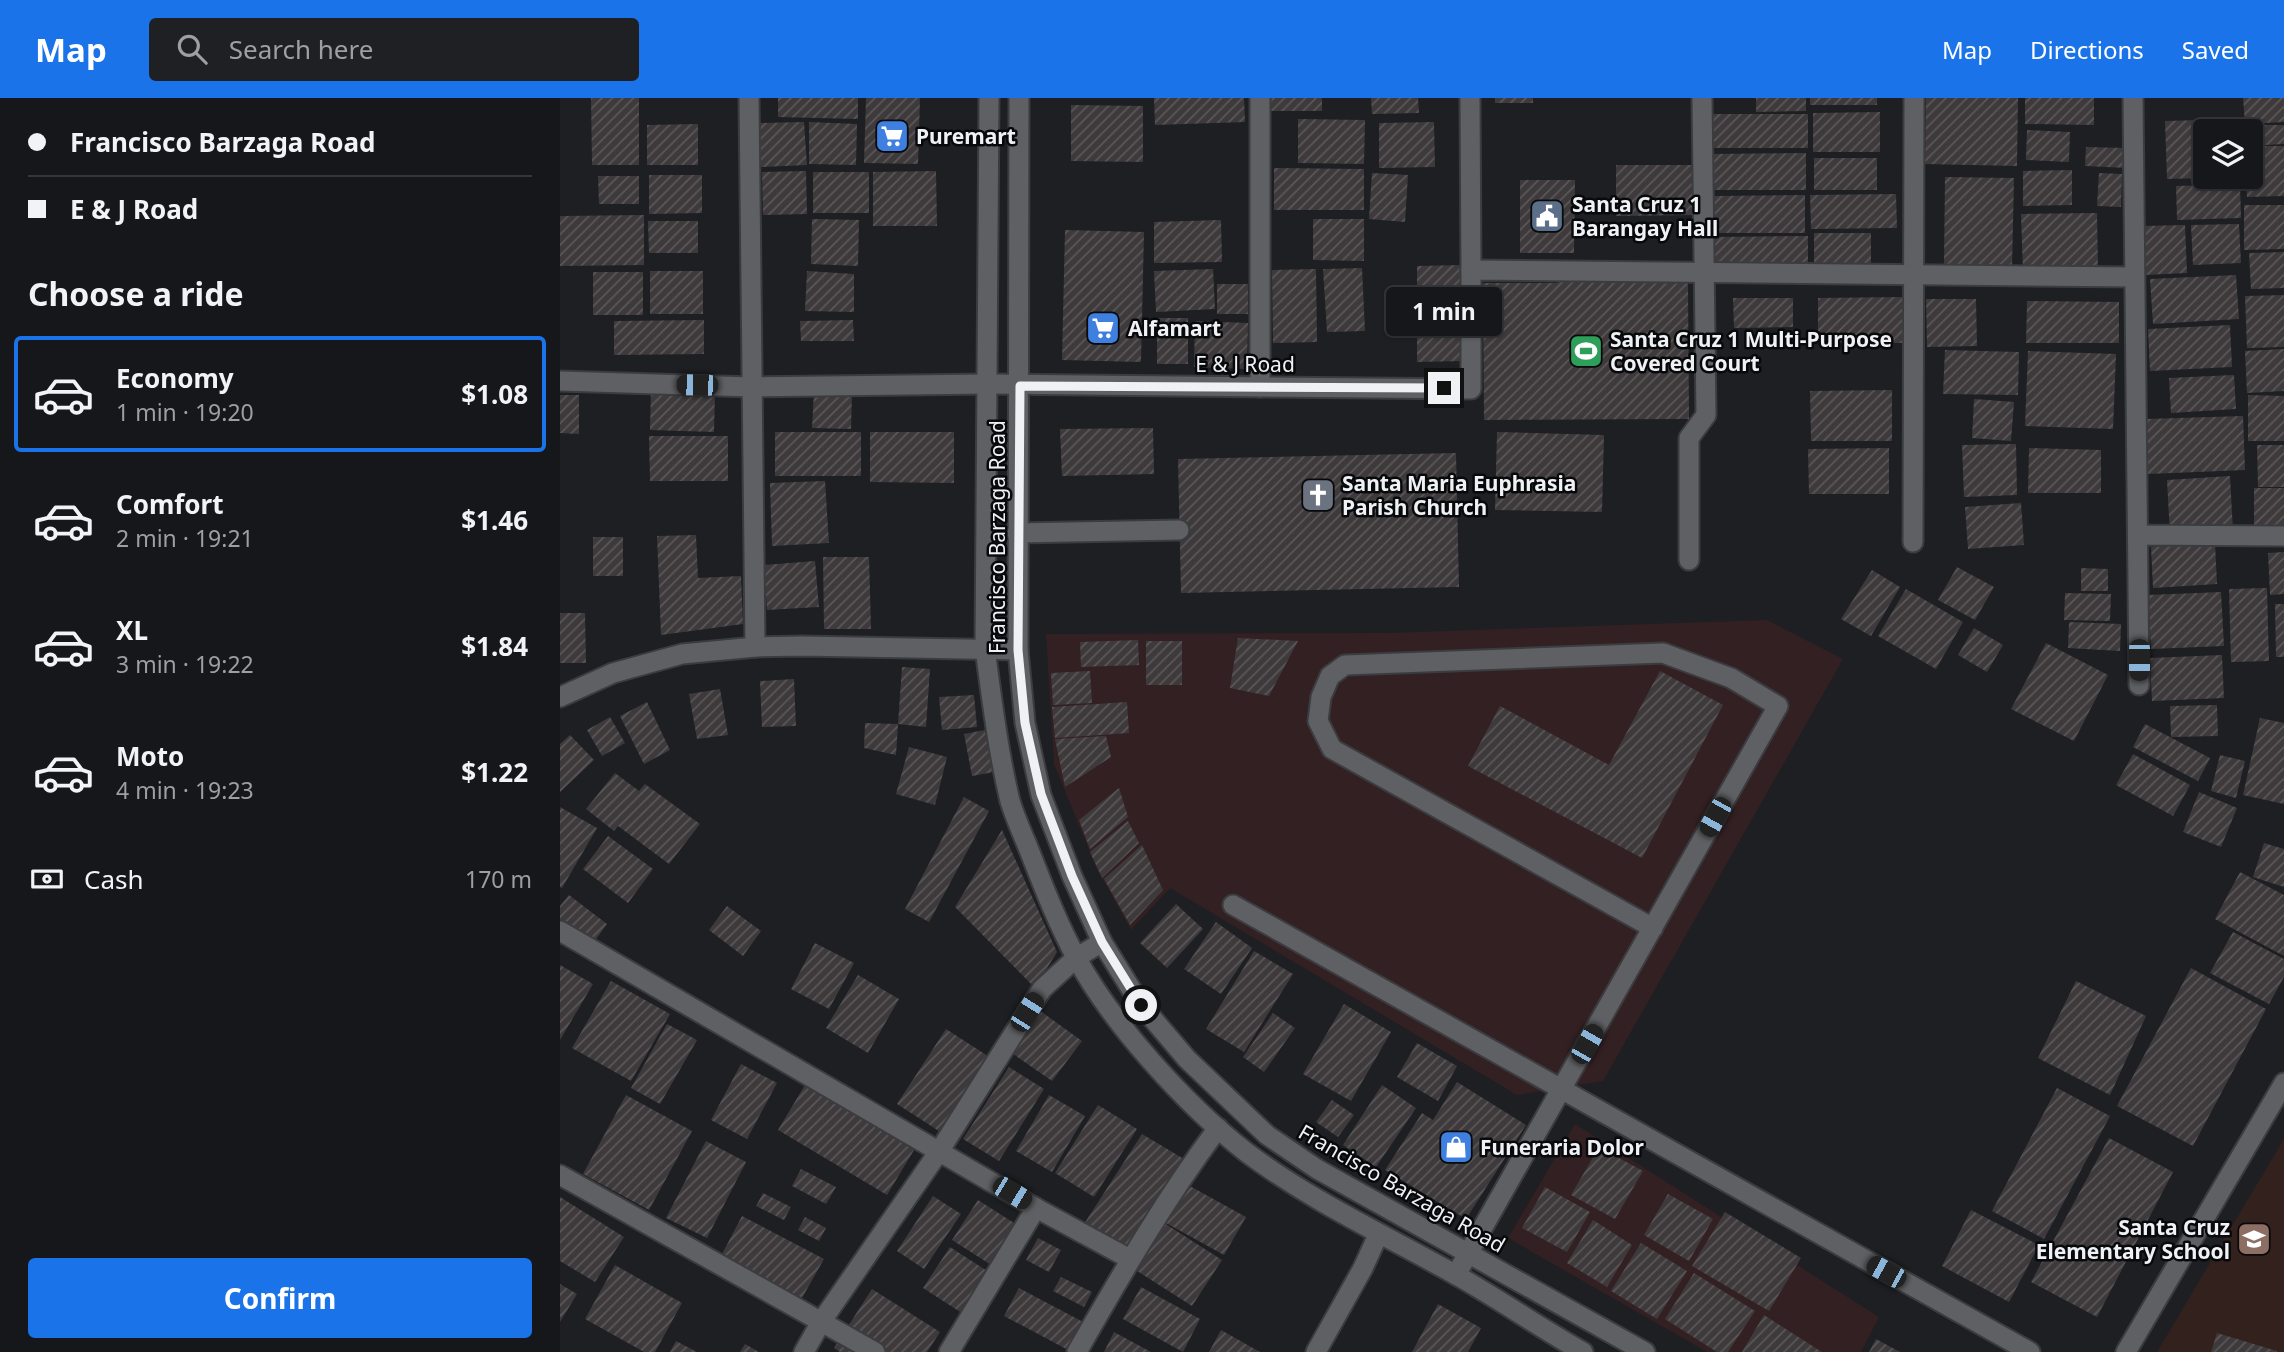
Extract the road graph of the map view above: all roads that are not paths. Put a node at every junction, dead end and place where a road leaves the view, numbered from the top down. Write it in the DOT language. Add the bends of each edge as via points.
graph roads {
  1 [pos="749,98"];
  2 [pos="989,98"];
  3 [pos="1019,98"];
  4 [pos="1260,98"];
  5 [pos="1470,98"];
  6 [pos="1702,98"];
  7 [pos="1914,98"];
  8 [pos="2133,98"];
  9 [pos="1471,270"];
  10 [pos="1704,272"];
  11 [pos="1914,276"];
  12 [pos="2135,277"];
  13 [pos="560,381"];
  14 [pos="988,384"];
  15 [pos="1020,386"];
  16 [pos="751,387"];
  17 [pos="1260,387"];
  18 [pos="1179,530"];
  19 [pos="1017,533"];
  20 [pos="2138,535"];
  21 [pos="2284,536"];
  22 [pos="1913,542"];
  23 [pos="1689,560"];
  24 [pos="755,647"];
  25 [pos="985,649"];
  26 [pos="1018,650"];
  27 [pos="2139,685"];
  28 [pos="560,697"];
  29 [pos="1233,905"];
  30 [pos="1653,928"];
  31 [pos="560,931"];
  32 [pos="1102,942"];
  33 [pos="1076,958"];
  34 [pos="2284,1083"];
  35 [pos="1561,1090"];
  36 [pos="1218,1128"];
  37 [pos="940,1150"];
  38 [pos="560,1175"];
  39 [pos="1036,1208"];
  40 [pos="1378,1235"];
  41 [pos="1468,1253"];
  42 [pos="1130,1259"];
  43 [pos="1456,1275"];
  44 [pos="821,1322"];
  45 [pos="1579,1351"];
  46 [pos="804,1352"];
  47 [pos="876,1352"];
  48 [pos="949,1352"];
  49 [pos="1076,1352"];
  50 [pos="1316,1352"];
  51 [pos="1645,1352"];
  52 [pos="2030,1352"];
  53 [pos="2126,1352"];
  1 -- 16 [label="street"];
  2 -- 14 [label="street, Francisco Barzaga Road"];
  3 -- 15 [label="street, Francisco Barzaga Road"];
  4 -- 17 [label="street"];
  5 -- 9 [label="street"];
  6 -- 10 [label="street"];
  7 -- 11 [label="street"];
  8 -- 12 [label="street"];
  9 -- 10 [label="street"];
  9 -- 17 [label="street, E & J Road" via="1471,388"];
  10 -- 11 [label="street"];
  10 -- 23 [label="street" via="1706,415 1689,438"];
  11 -- 12 [label="street"];
  11 -- 22 [label="street"];
  12 -- 20 [label="street"];
  13 -- 16 [label="street, E & J Road"];
  14 -- 15 [label="street, E & J Road"];
  14 -- 16 [label="street, E & J Road"];
  14 -- 25 [label="street, Francisco Barzaga Road"];
  15 -- 17 [label="street, E & J Road"];
  15 -- 19 [label="street, Francisco Barzaga Road"];
  16 -- 24 [label="street"];
  18 -- 19 [label="street"];
  19 -- 26 [label="street, Francisco Barzaga Road"];
  20 -- 21 [label="street"];
  20 -- 27 [label="street"];
  24 -- 25 [label="street"];
  24 -- 28 [label="street" via="682,654 612,673"];
  25 -- 26 [label="street"];
  25 -- 33 [label="street, Francisco Barzaga Road" via="1011,803"];
  26 -- 32 [label="street, Francisco Barzaga Road" via="1025,723 1041,794"];
  29 -- 35 [label="street"];
  30 -- 30 [label="street" via="1777,706 1731,678 1663,653 1345,665 1330,676 1318,721 1332,749"];
  30 -- 35 [label="street"];
  31 -- 37 [label="street"];
  32 -- 33 [label="street"];
  32 -- 41 [label="street, Francisco Barzaga Road" via="1141,1005 1171,1041 1267,1135 1317,1169"];
  33 -- 36 [label="street, Francisco Barzaga Road" via="1118,1023"];
  33 -- 37 [label="street" via="1042,989"];
  34 -- 53 [label="street"];
  35 -- 41 [label="street"];
  35 -- 52 [label="street"];
  36 -- 40 [label="street, Francisco Barzaga Road" via="1297,1186"];
  36 -- 42 [label="street"];
  37 -- 39 [label="street"];
  37 -- 44 [label="street"];
  38 -- 44 [label="street"];
  39 -- 42 [label="street"];
  39 -- 48 [label="street"];
  40 -- 43 [label="street, Francisco Barzaga Road"];
  40 -- 50 [label="street"];
  41 -- 43 [label="street"];
  41 -- 51 [label="street, Francisco Barzaga Road"];
  42 -- 49 [label="street"];
  43 -- 45 [label="street, Francisco Barzaga Road"];
  44 -- 46 [label="street"];
  44 -- 47 [label="street"];
}
